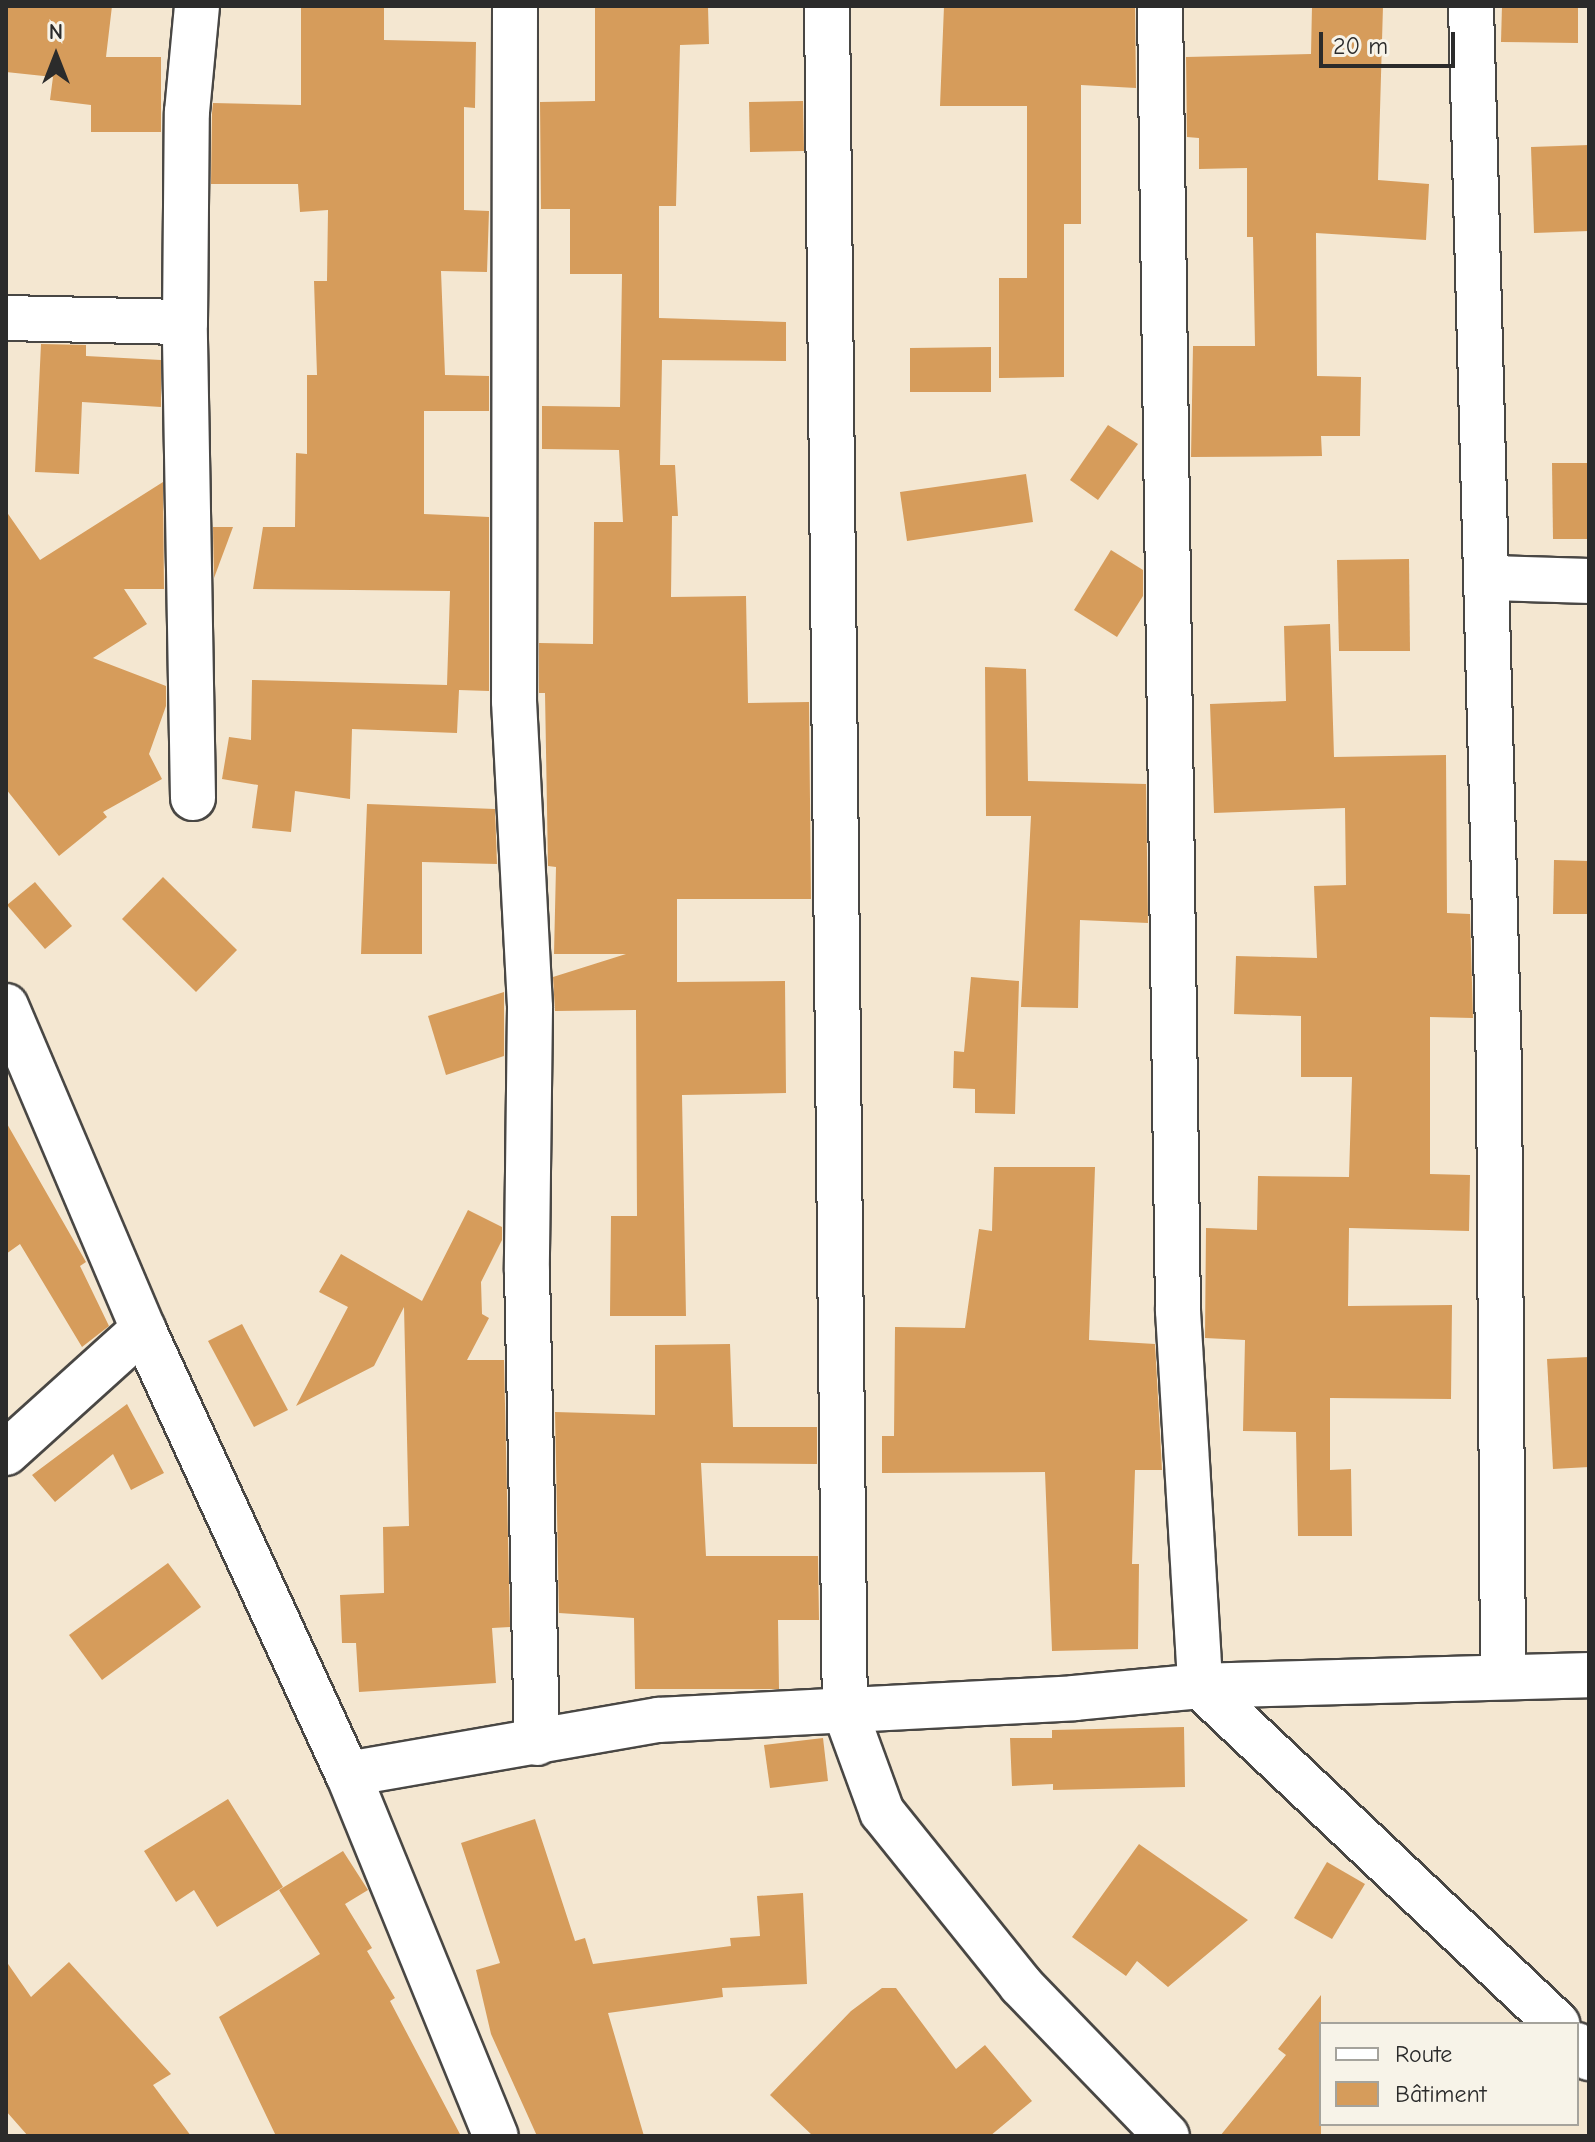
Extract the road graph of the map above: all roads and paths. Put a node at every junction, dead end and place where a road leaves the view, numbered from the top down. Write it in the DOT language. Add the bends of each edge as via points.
graph roads {
  1 [pos="197,6"];
  2 [pos="515,6"];
  3 [pos="827,6"];
  4 [pos="1160,6"];
  5 [pos="1471,6"];
  6 [pos="6,318"];
  7 [pos="185,322"];
  8 [pos="1489,578"];
  9 [pos="1589,581"];
  10 [pos="193,798"];
  11 [pos="6,1006"];
  12 [pos="143,1329"];
  13 [pos="6,1453"];
  14 [pos="1589,1675"];
  15 [pos="1503,1677"];
  16 [pos="1200,1686"];
  17 [pos="845,1711"];
  18 [pos="537,1743"];
  19 [pos="348,1774"];
  20 [pos="1555,2022"];
  21 [pos="496,2136"];
  22 [pos="1167,2136"];
  1 -- 7 [label="street" via="187,112"];
  2 -- 18 [label="street" via="514,701 530,1008 527,1271"];
  3 -- 17 [label="street"];
  4 -- 16 [label="street" via="1178,1311"];
  5 -- 8 [label="street"];
  6 -- 7 [label="street"];
  7 -- 10 [label="street"];
  8 -- 9 [label="street"];
  8 -- 15 [label="street"];
  11 -- 12 [label="street"];
  12 -- 13 [label="street"];
  12 -- 19 [label="street"];
  14 -- 15 [label="street"];
  15 -- 16 [label="street"];
  16 -- 17 [label="street"];
  16 -- 20 [label="street"];
  17 -- 18 [label="street" via="658,1720"];
  17 -- 22 [label="street" via="882,1812 1021,1985"];
  18 -- 19 [label="street"];
  19 -- 21 [label="street"];
}
